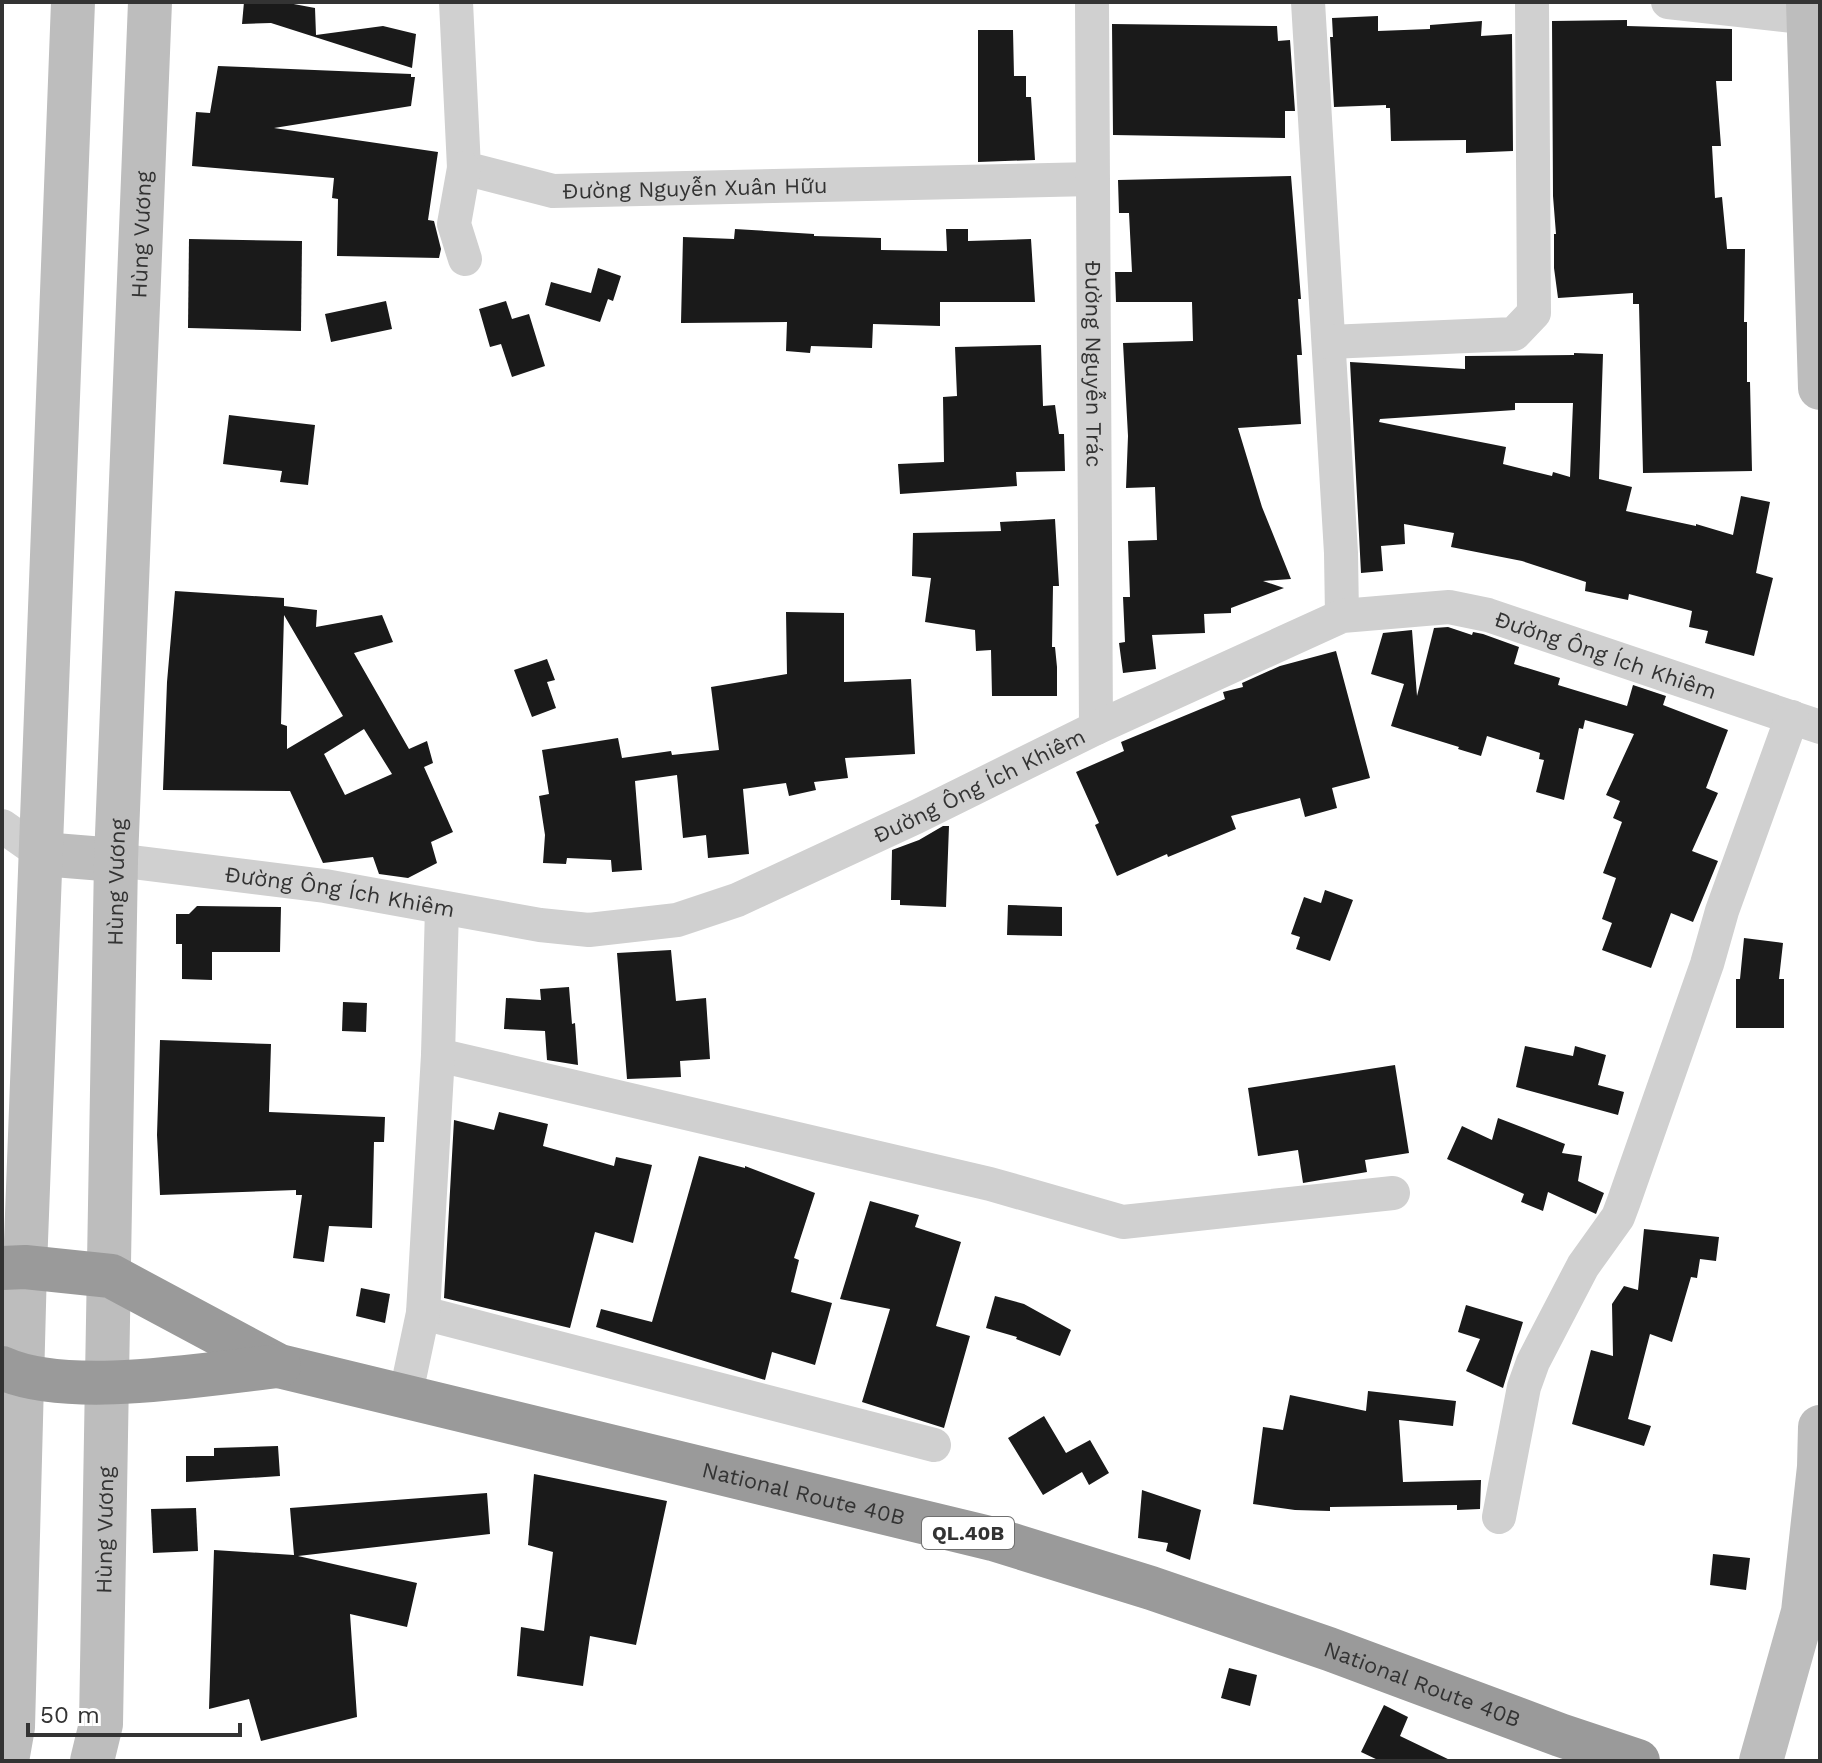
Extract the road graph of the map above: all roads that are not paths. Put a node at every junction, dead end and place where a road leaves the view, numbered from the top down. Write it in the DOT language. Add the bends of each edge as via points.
graph roads {
  1 [pos="73,2"];
  2 [pos="150,2"];
  3 [pos="456,2"];
  4 [pos="1092,2"];
  5 [pos="1308,2"];
  6 [pos="1532,2"];
  7 [pos="1668,2"];
  8 [pos="1812,13"];
  9 [pos="464,168"];
  10 [pos="1093,179"];
  11 [pos="465,259"];
  12 [pos="1329,342"];
  13 [pos="1820,388"];
  14 [pos="1342,616"];
  15 [pos="1806,722"];
  16 [pos="1096,728"];
  17 [pos="2,826"];
  18 [pos="22,856"];
  19 [pos="116,860"];
  20 [pos="442,908"];
  21 [pos="438,1055"];
  22 [pos="1393,1193"];
  23 [pos="13,1267"];
  24 [pos="111,1276"];
  25 [pos="423,1313"];
  26 [pos="279,1366"];
  27 [pos="12,1373"];
  28 [pos="107,1383"];
  29 [pos="405,1398"];
  30 [pos="1820,1427"];
  31 [pos="934,1445"];
  32 [pos="1499,1517"];
  33 [pos="7,1761"];
  34 [pos="92,1761"];
  35 [pos="1638,1761"];
  36 [pos="1761,1761"];
  1 -- 18 [label="main road"];
  2 -- 19 [label="main road, Hùng Vương"];
  3 -- 9 [label="street"];
  4 -- 10 [label="street, Đường Nguyễn Trác"];
  5 -- 12 [label="street"];
  6 -- 12 [label="street" via="1534,313 1514,334"];
  7 -- 8 [label="street"];
  8 -- 13 [label="main road"];
  9 -- 10 [label="street, Đường Nguyễn Xuân Hữu" via="553,191"];
  9 -- 11 [label="street" via="454,224"];
  10 -- 16 [label="street, Đường Nguyễn Trác"];
  12 -- 14 [label="street"];
  14 -- 15 [label="street, Đường Ông Ích Khiêm" via="1449,607 1488,615"];
  14 -- 16 [label="street, Đường Ông Ích Khiêm"];
  15 -- 32 [label="street" via="1722,911 1618,1217 1583,1266 1533,1362"];
  16 -- 20 [label="street, Đường Ông Ích Khiêm" via="737,900 677,920 589,930"];
  17 -- 18 [label="street"];
  18 -- 19 [label="main road"];
  18 -- 23 [label="main road"];
  19 -- 20 [label="street, Đường Ông Ích Khiêm" via="325,886"];
  19 -- 24 [label="main road, Hùng Vương"];
  20 -- 21 [label="street"];
  21 -- 22 [label="street" via="990,1184 1123,1222"];
  21 -- 25 [label="street"];
  23 -- 24 [label="highway"];
  23 -- 27 [label="main road"];
  24 -- 26 [label="highway"];
  24 -- 28 [label="main road, Hùng Vương"];
  25 -- 29 [label="street"];
  25 -- 31 [label="street"];
  26 -- 28 [label="highway"];
  26 -- 29 [label="highway, National Route 40B / QL.40B"];
  27 -- 28 [label="highway"];
  27 -- 33 [label="main road" via="13,1727"];
  28 -- 34 [label="main road, Hùng Vương" via="101,1724"];
  29 -- 35 [label="highway, National Route 40B / QL.40B" via="993,1539 1329,1649"];
  30 -- 36 [label="main road" via="1803,1612"];
}
